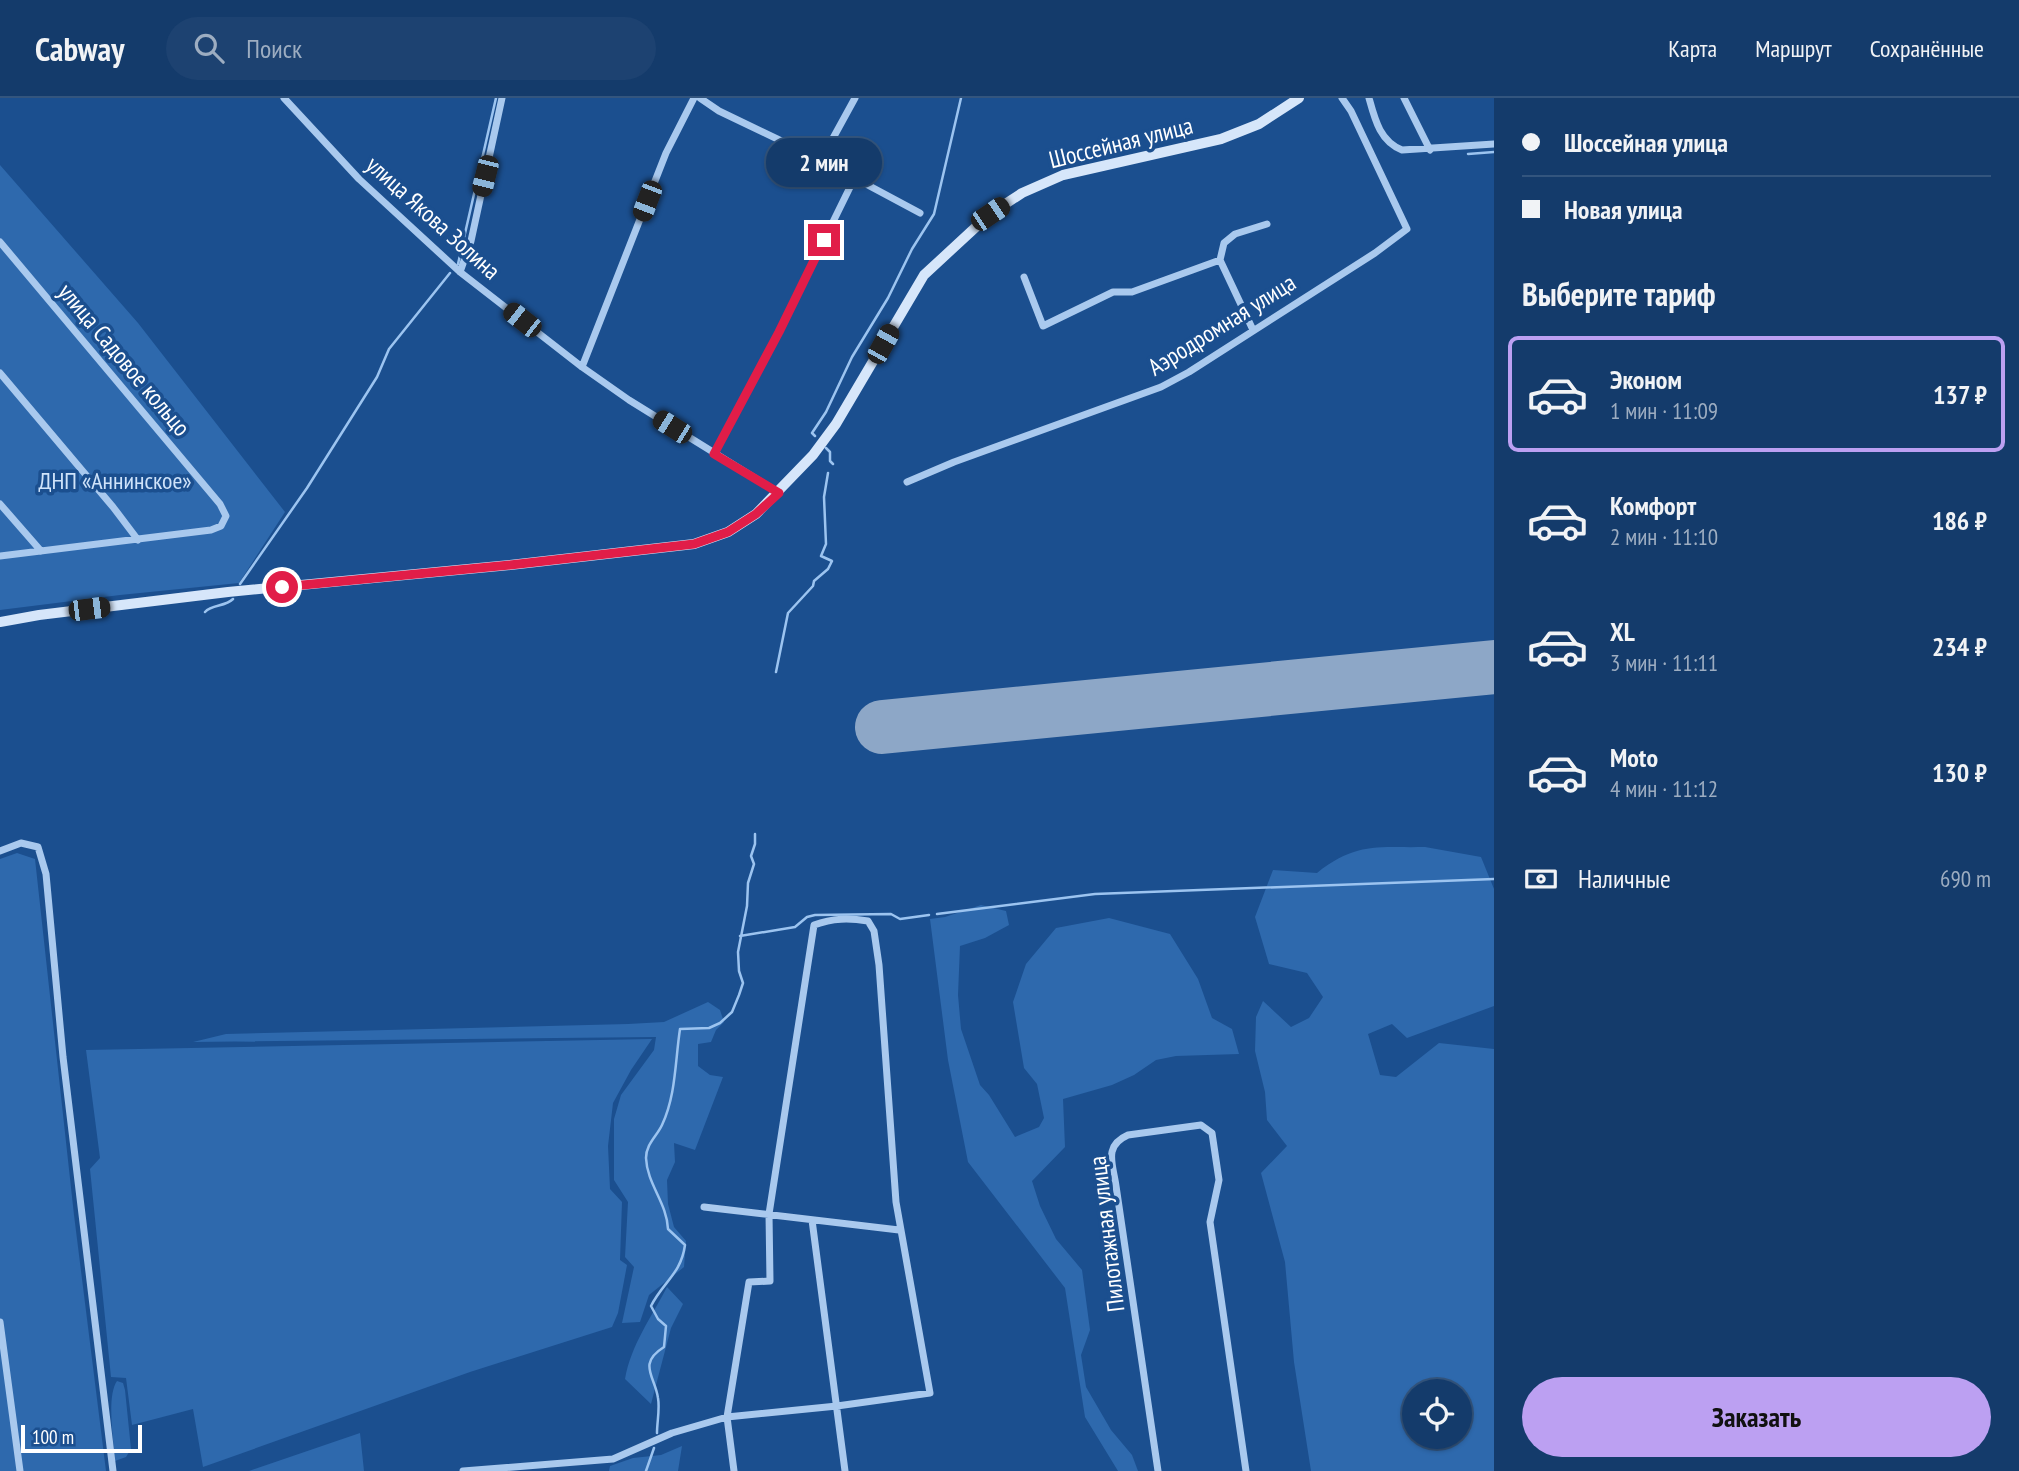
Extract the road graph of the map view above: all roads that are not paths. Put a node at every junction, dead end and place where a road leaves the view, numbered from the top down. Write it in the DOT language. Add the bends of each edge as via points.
graph roads {
  1 [pos="284,98"];
  2 [pos="502,98"];
  3 [pos="694,98"];
  4 [pos="700,98"];
  5 [pos="855,98"];
  6 [pos="1299,98"];
  7 [pos="1342,98"];
  8 [pos="1369,98"];
  9 [pos="1404,98"];
  10 [pos="1494,144"];
  11 [pos="1430,150"];
  12 [pos="821,160"];
  13 [pos="855,177"];
  14 [pos="920,213"];
  15 [pos="1267,224"];
  16 [pos="0,242"];
  17 [pos="1220,260"];
  18 [pos="460,272"];
  19 [pos="1024,277"];
  20 [pos="1253,330"];
  21 [pos="582,367"];
  22 [pos="0,373"];
  23 [pos="714,454"];
  24 [pos="907,482"];
  25 [pos="779,493"];
  26 [pos="0,504"];
  27 [pos="138,540"];
  28 [pos="41,551"];
  29 [pos="0,556"];
  30 [pos="0,622"];
  31 [pos="0,851"];
  32 [pos="704,1207"];
  33 [pos="769,1214"];
  34 [pos="812,1220"];
  35 [pos="899,1230"];
  36 [pos="0,1322"];
  37 [pos="9,1404"];
  38 [pos="837,1406"];
  39 [pos="0,1408"];
  40 [pos="727,1417"];
  41 [pos="20,1471"];
  42 [pos="113,1471"];
  43 [pos="463,1471"];
  44 [pos="734,1471"];
  45 [pos="845,1471"];
  46 [pos="1158,1471"];
  47 [pos="1246,1471"];
  1 -- 18 [label="street, улица Якова Золина" via="359,179"];
  2 -- 18 [label="street" via="491,159"];
  3 -- 21 [label="street" via="666,153"];
  4 -- 12 [label="street"];
  5 -- 12 [label="street"];
  6 -- 25 [label="main road, Шоссейная улица" via="1259,124 1221,139 1063,175 990,214 924,275 836,424"];
  7 -- 20 [label="street, Аэродромная улица" via="1407,229"];
  8 -- 11 [label="street" via="1391,146"];
  9 -- 11 [label="street"];
  10 -- 11 [label="street"];
  12 -- 13 [label="street"];
  13 -- 14 [label="street"];
  13 -- 23 [label="street"];
  15 -- 17 [label="street" via="1235,234 1224,243"];
  16 -- 27 [label="street, улица Садовое кольцо" via="225,513 224,523 216,528"];
  17 -- 19 [label="street" via="1132,292 1113,292 1043,326"];
  17 -- 20 [label="street"];
  18 -- 21 [label="street, улица Якова Золина"];
  20 -- 24 [label="street, Аэродромная улица" via="1189,372 1144,394"];
  21 -- 23 [label="street, улица Якова Золина"];
  22 -- 27 [label="street"];
  23 -- 25 [label="street, улица Якова Золина"];
  25 -- 30 [label="main road, Шоссейная улица" via="728,532 694,544 228,592"];
  26 -- 28 [label="street"];
  27 -- 28 [label="street, улица Садовое кольцо"];
  28 -- 29 [label="street, улица Садовое кольцо"];
  31 -- 42 [label="street" via="21,843 38,847 46,874 63,1057"];
  32 -- 33 [label="street"];
  33 -- 34 [label="street"];
  33 -- 35 [label="street" via="814,925 852,918 868,921 874,931"];
  33 -- 40 [label="street" via="770,1281 750,1282"];
  34 -- 35 [label="street"];
  34 -- 38 [label="street"];
  35 -- 38 [label="street" via="930,1393"];
  36 -- 37 [label="street"];
  37 -- 39 [label="street"];
  37 -- 41 [label="street"];
  38 -- 40 [label="street"];
  38 -- 45 [label="street"];
  40 -- 43 [label="street" via="672,1433 602,1464"];
  40 -- 44 [label="street"];
  46 -- 47 [label="street, Пилотажная улица" via="1112,1147 1128,1135 1201,1125 1212,1133 1218,1166 1210,1222"];
}
